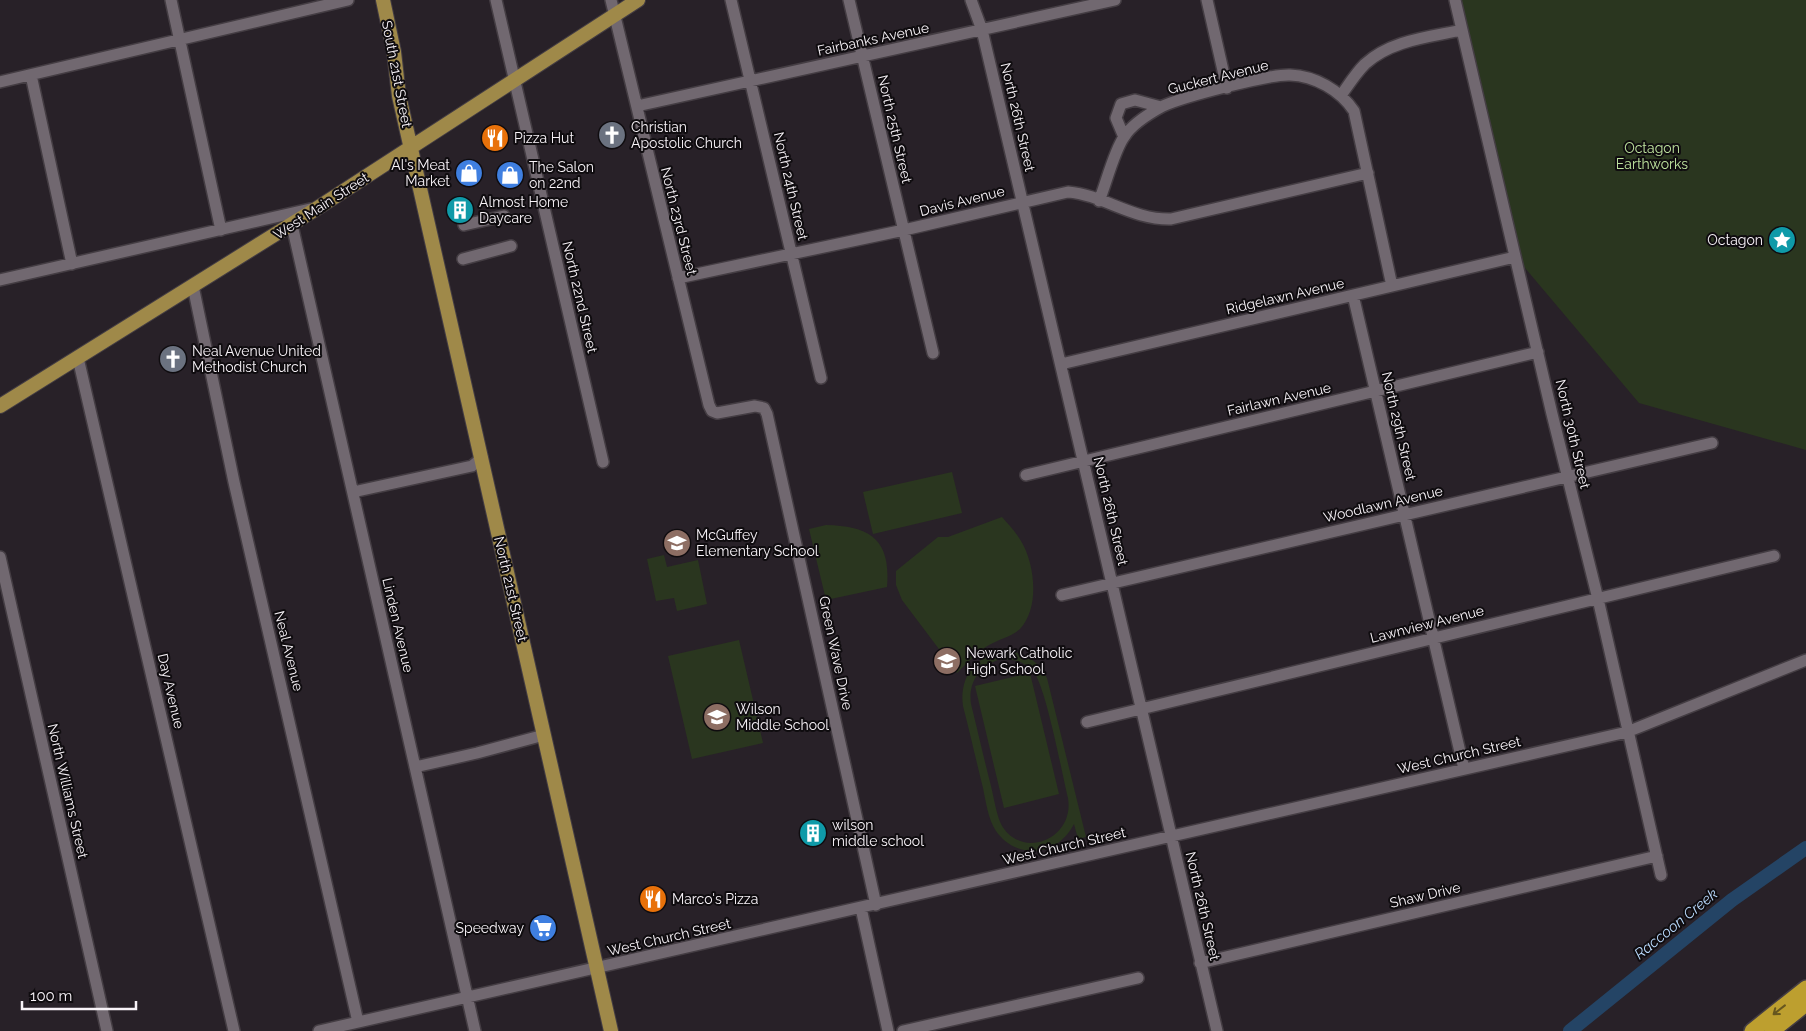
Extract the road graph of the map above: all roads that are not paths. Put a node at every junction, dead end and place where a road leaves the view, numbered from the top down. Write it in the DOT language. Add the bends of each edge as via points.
graph roads {
  1 [pos="171,0"];
  2 [pos="348,0"];
  3 [pos="383,0"];
  4 [pos="496,0"];
  5 [pos="611,0"];
  6 [pos="638,0"];
  7 [pos="731,0"];
  8 [pos="849,0"];
  9 [pos="971,0"];
  10 [pos="1115,0"];
  11 [pos="1207,0"];
  12 [pos="1455,0"];
  13 [pos="615,15"];
  14 [pos="982,30"];
  15 [pos="1462,30"];
  16 [pos="180,39"];
  17 [pos="863,57"];
  18 [pos="31,75"];
  19 [pos="514,81"];
  20 [pos="751,81"];
  21 [pos="0,82"];
  22 [pos="1227,88"];
  23 [pos="1342,94"];
  24 [pos="637,106"];
  25 [pos="1161,107"];
  26 [pos="1124,137"];
  27 [pos="412,147"];
  28 [pos="1368,173"];
  29 [pos="1022,201"];
  30 [pos="1099,201"];
  31 [pos="320,207"];
  32 [pos="504,216"];
  33 [pos="292,225"];
  34 [pos="464,225"];
  35 [pos="221,230"];
  36 [pos="904,230"];
  37 [pos="511,246"];
  38 [pos="791,254"];
  39 [pos="1515,257"];
  40 [pos="463,259"];
  41 [pos="72,264"];
  42 [pos="678,278"];
  43 [pos="0,280"];
  44 [pos="193,286"];
  45 [pos="1392,286"];
  46 [pos="1353,295"];
  47 [pos="1538,352"];
  48 [pos="933,353"];
  49 [pos="78,358"];
  50 [pos="1061,364"];
  51 [pos="821,378"];
  52 [pos="1376,391"];
  53 [pos="0,406"];
  54 [pos="764,408"];
  55 [pos="1712,443"];
  56 [pos="482,458"];
  57 [pos="603,462"];
  58 [pos="1083,462"];
  59 [pos="1026,475"];
  60 [pos="1567,477"];
  61 [pos="353,492"];
  62 [pos="1404,515"];
  63 [pos="1774,556"];
  64 [pos="0,557"];
  65 [pos="1112,583"];
  66 [pos="1062,595"];
  67 [pos="1598,599"];
  68 [pos="1434,638"];
  69 [pos="1806,660"];
  70 [pos="1142,708"];
  71 [pos="1086,722"];
  72 [pos="1627,732"];
  73 [pos="544,735"];
  74 [pos="415,767"];
  75 [pos="1464,769"];
  76 [pos="1171,837"];
  77 [pos="1657,856"];
  78 [pos="1661,875"];
  79 [pos="876,905"];
  80 [pos="861,908"];
  81 [pos="1200,964"];
  82 [pos="596,969"];
  83 [pos="1138,978"];
  84 [pos="1806,988"];
  85 [pos="468,998"];
  86 [pos="1806,1004"];
  87 [pos="358,1022"];
  88 [pos="107,1031"];
  89 [pos="234,1031"];
  90 [pos="319,1031"];
  91 [pos="475,1031"];
  92 [pos="611,1031"];
  93 [pos="888,1031"];
  94 [pos="903,1031"];
  95 [pos="1217,1031"];
  96 [pos="1752,1031"];
  97 [pos="1772,1031"];
  1 -- 16 [label="street"];
  2 -- 16 [label="street"];
  3 -- 27 [label="main road, South 21st Street"];
  4 -- 19 [label="street, North 22nd Street"];
  5 -- 13 [label="street, North 23rd Street"];
  6 -- 13 [label="main road, West Main Street"];
  7 -- 20 [label="street, North 24th Street"];
  8 -- 17 [label="street, North 25th Street"];
  9 -- 14 [label="street, North 26th Street"];
  10 -- 14 [label="street, Fairbanks Avenue"];
  11 -- 22 [label="street"];
  12 -- 15 [label="street, North 30th Street"];
  13 -- 19 [label="main road, West Main Street"];
  13 -- 24 [label="street, North 23rd Street"];
  14 -- 17 [label="street, Fairbanks Avenue"];
  14 -- 29 [label="street, North 26th Street"];
  15 -- 23 [label="street" via="1401,44 1376,55 1358,71"];
  15 -- 39 [label="street, North 30th Street"];
  16 -- 18 [label="street"];
  16 -- 35 [label="street"];
  17 -- 20 [label="street, Fairbanks Avenue"];
  17 -- 36 [label="street, North 25th Street"];
  18 -- 21 [label="street"];
  18 -- 41 [label="street"];
  19 -- 27 [label="main road, West Main Street"];
  19 -- 57 [label="street, North 22nd Street"];
  20 -- 24 [label="street, Fairbanks Avenue"];
  20 -- 38 [label="street, North 24th Street"];
  22 -- 23 [label="street, Guckert Avenue" via="1289,75 1305,77"];
  22 -- 25 [label="street, Guckert Avenue"];
  23 -- 28 [label="street" via="1354,111"];
  24 -- 42 [label="street, North 23rd Street"];
  25 -- 26 [label="street, Guckert Avenue"];
  25 -- 26 [label="street" via="1136,100 1121,104 1116,118"];
  26 -- 30 [label="street, Guckert Avenue"];
  27 -- 31 [label="main road, West Main Street"];
  27 -- 56 [label="main road, North 21st Street"];
  28 -- 30 [label="street, Davis Avenue" via="1171,219 1139,216"];
  28 -- 45 [label="street"];
  29 -- 30 [label="street, Davis Avenue" via="1068,192"];
  29 -- 36 [label="street, Davis Avenue"];
  29 -- 50 [label="street, North 26th Street"];
  31 -- 33 [label="main road, West Main Street"];
  31 -- 35 [label="street"];
  32 -- 34 [label="street"];
  33 -- 44 [label="main road, West Main Street"];
  33 -- 61 [label="street, Linden Avenue"];
  35 -- 41 [label="street"];
  36 -- 38 [label="street, Davis Avenue"];
  36 -- 48 [label="street, North 25th Street"];
  37 -- 40 [label="street"];
  38 -- 42 [label="street, Davis Avenue"];
  38 -- 51 [label="street, North 24th Street"];
  39 -- 45 [label="street, Ridgelawn Avenue"];
  39 -- 47 [label="street, North 30th Street"];
  41 -- 43 [label="street"];
  42 -- 54 [label="street, North 23rd Street" via="712,411 717,413 755,406"];
  44 -- 49 [label="main road, West Main Street"];
  44 -- 87 [label="street, Neal Avenue" via="234,482"];
  45 -- 46 [label="street, Ridgelawn Avenue"];
  46 -- 50 [label="street, Ridgelawn Avenue"];
  46 -- 52 [label="street, North 29th Street"];
  47 -- 52 [label="street, Fairlawn Avenue"];
  47 -- 60 [label="street, North 30th Street"];
  49 -- 53 [label="main road, West Main Street"];
  49 -- 89 [label="street, Day Avenue"];
  50 -- 58 [label="street, North 26th Street"];
  52 -- 58 [label="street, Fairlawn Avenue"];
  52 -- 62 [label="street, North 29th Street"];
  54 -- 79 [label="street, Green Wave Drive"];
  55 -- 60 [label="street, Woodlawn Avenue"];
  56 -- 61 [label="street" via="472,466"];
  56 -- 73 [label="main road, North 21st Street"];
  58 -- 59 [label="street, Fairlawn Avenue"];
  58 -- 65 [label="street, North 26th Street"];
  60 -- 62 [label="street, Woodlawn Avenue"];
  60 -- 67 [label="street, North 30th Street"];
  61 -- 74 [label="street, Linden Avenue"];
  62 -- 65 [label="street, Woodlawn Avenue"];
  62 -- 68 [label="street, North 29th Street"];
  63 -- 67 [label="street, Lawnview Avenue"];
  64 -- 88 [label="street, North Williams Street"];
  65 -- 66 [label="street, Woodlawn Avenue"];
  65 -- 70 [label="street, North 26th Street"];
  67 -- 68 [label="street, Lawnview Avenue"];
  67 -- 72 [label="street, North 30th Street"];
  68 -- 70 [label="street, Lawnview Avenue"];
  68 -- 75 [label="street, North 29th Street"];
  69 -- 72 [label="street, West Church Street"];
  70 -- 71 [label="street, Lawnview Avenue"];
  70 -- 76 [label="street, North 26th Street"];
  72 -- 75 [label="street, West Church Street"];
  72 -- 77 [label="street, North 30th Street"];
  73 -- 74 [label="street"];
  73 -- 82 [label="main road, North 21st Street"];
  74 -- 85 [label="street, Linden Avenue"];
  75 -- 76 [label="street, West Church Street"];
  76 -- 79 [label="street, West Church Street"];
  76 -- 81 [label="street, North 26th Street"];
  77 -- 78 [label="street, North 30th Street"];
  77 -- 81 [label="street, Shaw Drive"];
  79 -- 80 [label="street, West Church Street"];
  80 -- 82 [label="street, West Church Street"];
  80 -- 93 [label="street"];
  81 -- 95 [label="street, North 26th Street"];
  82 -- 85 [label="street, West Church Street"];
  82 -- 92 [label="main road, North 21st Street"];
  83 -- 94 [label="street"];
  84 -- 96 [label="highway, one-way"];
  85 -- 87 [label="street, West Church Street"];
  85 -- 91 [label="street, Linden Avenue"];
  86 -- 97 [label="highway"];
  87 -- 90 [label="street, West Church Street"];
}
